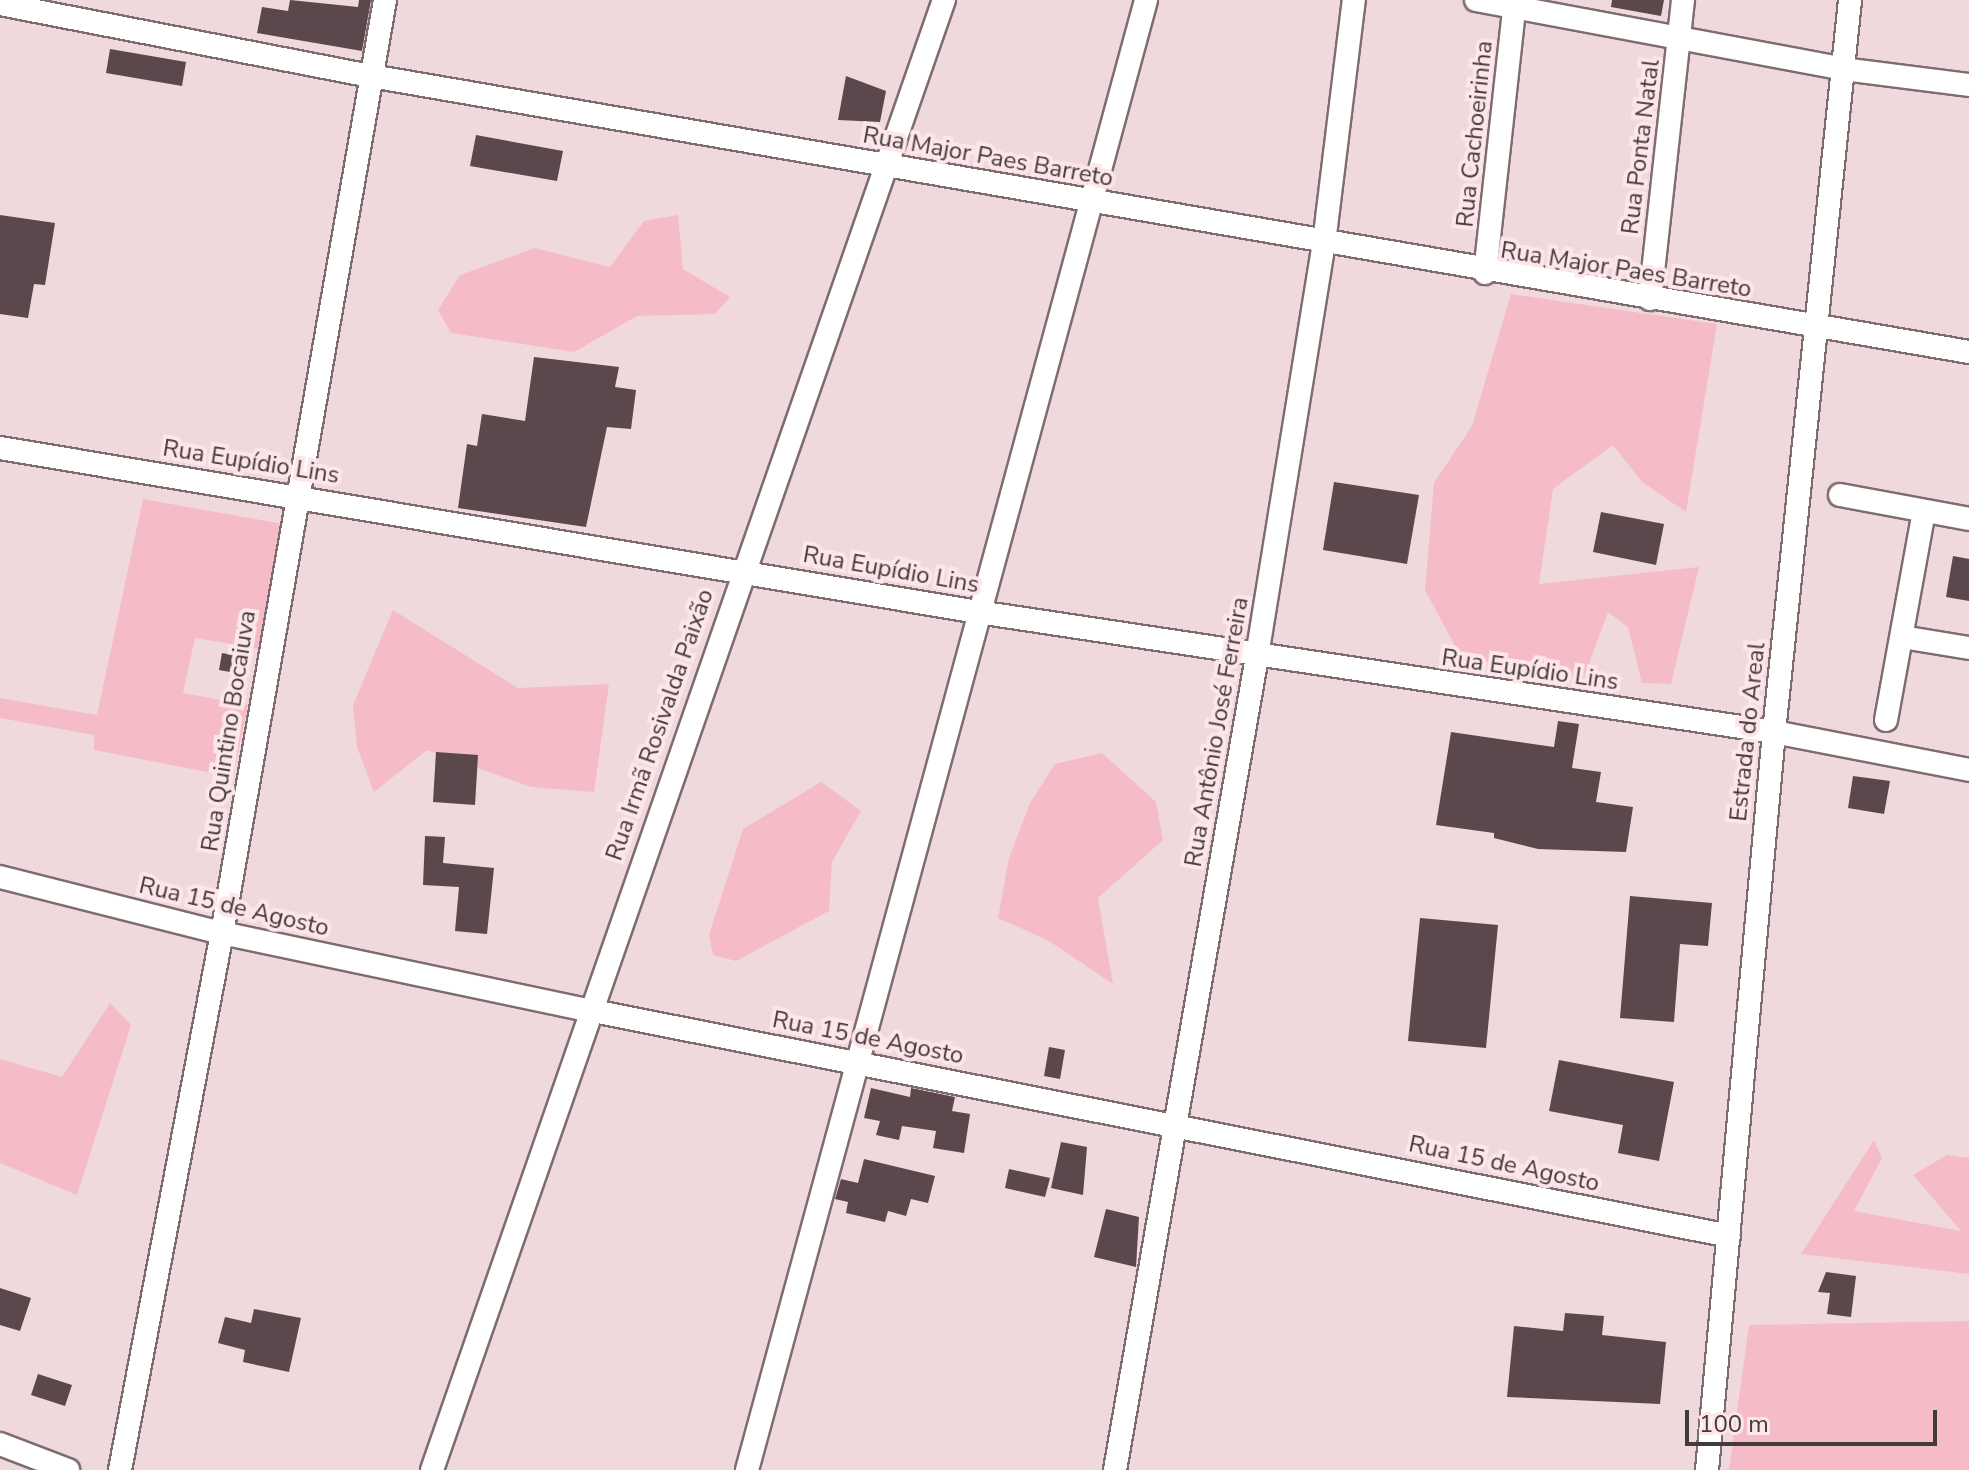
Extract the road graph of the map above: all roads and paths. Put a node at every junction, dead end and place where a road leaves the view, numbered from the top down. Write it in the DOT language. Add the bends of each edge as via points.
graph roads {
  1 [pos="385,0"];
  2 [pos="944,0"];
  3 [pos="1146,0"];
  4 [pos="1354,0"];
  5 [pos="1476,0"];
  6 [pos="1683,0"];
  7 [pos="1850,0"];
  8 [pos="1,3"];
  9 [pos="1515,3"];
  10 [pos="0,11"];
  11 [pos="1680,37"];
  12 [pos="1843,69"];
  13 [pos="371,76"];
  14 [pos="1969,85"];
  15 [pos="889,166"];
  16 [pos="1094,201"];
  17 [pos="1324,243"];
  18 [pos="1485,273"];
  19 [pos="1650,299"];
  20 [pos="1816,327"];
  21 [pos="1969,352"];
  22 [pos="0,448"];
  23 [pos="1840,495"];
  24 [pos="295,496"];
  25 [pos="1924,511"];
  26 [pos="1969,519"];
  27 [pos="743,570"];
  28 [pos="978,612"];
  29 [pos="1902,637"];
  30 [pos="1969,648"];
  31 [pos="1257,656"];
  32 [pos="1886,720"];
  33 [pos="1774,732"];
  34 [pos="1969,770"];
  35 [pos="0,877"];
  36 [pos="222,933"];
  37 [pos="588,1010"];
  38 [pos="857,1063"];
  39 [pos="1173,1122"];
  40 [pos="1729,1236"];
  41 [pos="0,1444"];
  42 [pos="68,1470"];
  43 [pos="120,1470"];
  44 [pos="432,1470"];
  45 [pos="747,1470"];
  46 [pos="1115,1470"];
  47 [pos="1707,1470"];
  1 -- 13 [label="street, Rua Quintino Bocaiuva"];
  2 -- 15 [label="street, Rua Irmã Rosivalda Paixão"];
  3 -- 16 [label="street"];
  4 -- 17 [label="street, Rua Antônio José Ferreira"];
  5 -- 9 [label="street"];
  6 -- 11 [label="street, Rua Ponta Natal"];
  7 -- 12 [label="street, Estrada do Areal"];
  8 -- 10 [label="street"];
  8 -- 13 [label="street, Rua Major Paes Barreto"];
  9 -- 11 [label="street"];
  9 -- 18 [label="street, Rua Cachoeirinha"];
  11 -- 12 [label="street"];
  11 -- 19 [label="street, Rua Ponta Natal"];
  12 -- 14 [label="street"];
  12 -- 20 [label="street, Estrada do Areal"];
  13 -- 15 [label="street, Rua Major Paes Barreto"];
  13 -- 24 [label="street, Rua Quintino Bocaiuva"];
  15 -- 16 [label="street, Rua Major Paes Barreto"];
  15 -- 27 [label="street, Rua Irmã Rosivalda Paixão"];
  16 -- 17 [label="street, Rua Major Paes Barreto"];
  16 -- 28 [label="street"];
  17 -- 18 [label="street, Rua Major Paes Barreto"];
  17 -- 31 [label="street, Rua Antônio José Ferreira"];
  18 -- 19 [label="street, Rua Major Paes Barreto"];
  19 -- 20 [label="street, Rua Major Paes Barreto"];
  20 -- 21 [label="street, Rua Major Paes Barreto"];
  20 -- 33 [label="street, Estrada do Areal"];
  22 -- 24 [label="street, Rua Eupídio Lins"];
  23 -- 25 [label="street"];
  24 -- 27 [label="street, Rua Eupídio Lins"];
  24 -- 36 [label="street, Rua Quintino Bocaiuva"];
  25 -- 26 [label="street"];
  25 -- 29 [label="street"];
  27 -- 28 [label="street, Rua Eupídio Lins"];
  27 -- 37 [label="street, Rua Irmã Rosivalda Paixão"];
  28 -- 31 [label="street, Rua Eupídio Lins"];
  28 -- 38 [label="street"];
  29 -- 30 [label="street"];
  29 -- 32 [label="street"];
  31 -- 33 [label="street, Rua Eupídio Lins"];
  31 -- 39 [label="street, Rua Antônio José Ferreira"];
  33 -- 34 [label="street, Rua Eupídio Lins"];
  33 -- 40 [label="street, Estrada do Areal"];
  35 -- 36 [label="street, Rua 15 de Agosto"];
  36 -- 37 [label="street, Rua 15 de Agosto"];
  36 -- 43 [label="street, Rua Quintino Bocaiuva"];
  37 -- 38 [label="street, Rua 15 de Agosto"];
  37 -- 44 [label="street, Rua Irmã Rosivalda Paixão"];
  38 -- 39 [label="street, Rua 15 de Agosto"];
  38 -- 45 [label="street"];
  39 -- 40 [label="street, Rua 15 de Agosto"];
  39 -- 46 [label="street, Rua Antônio José Ferreira"];
  40 -- 47 [label="street, Estrada do Areal"];
  41 -- 42 [label="street"];
}
